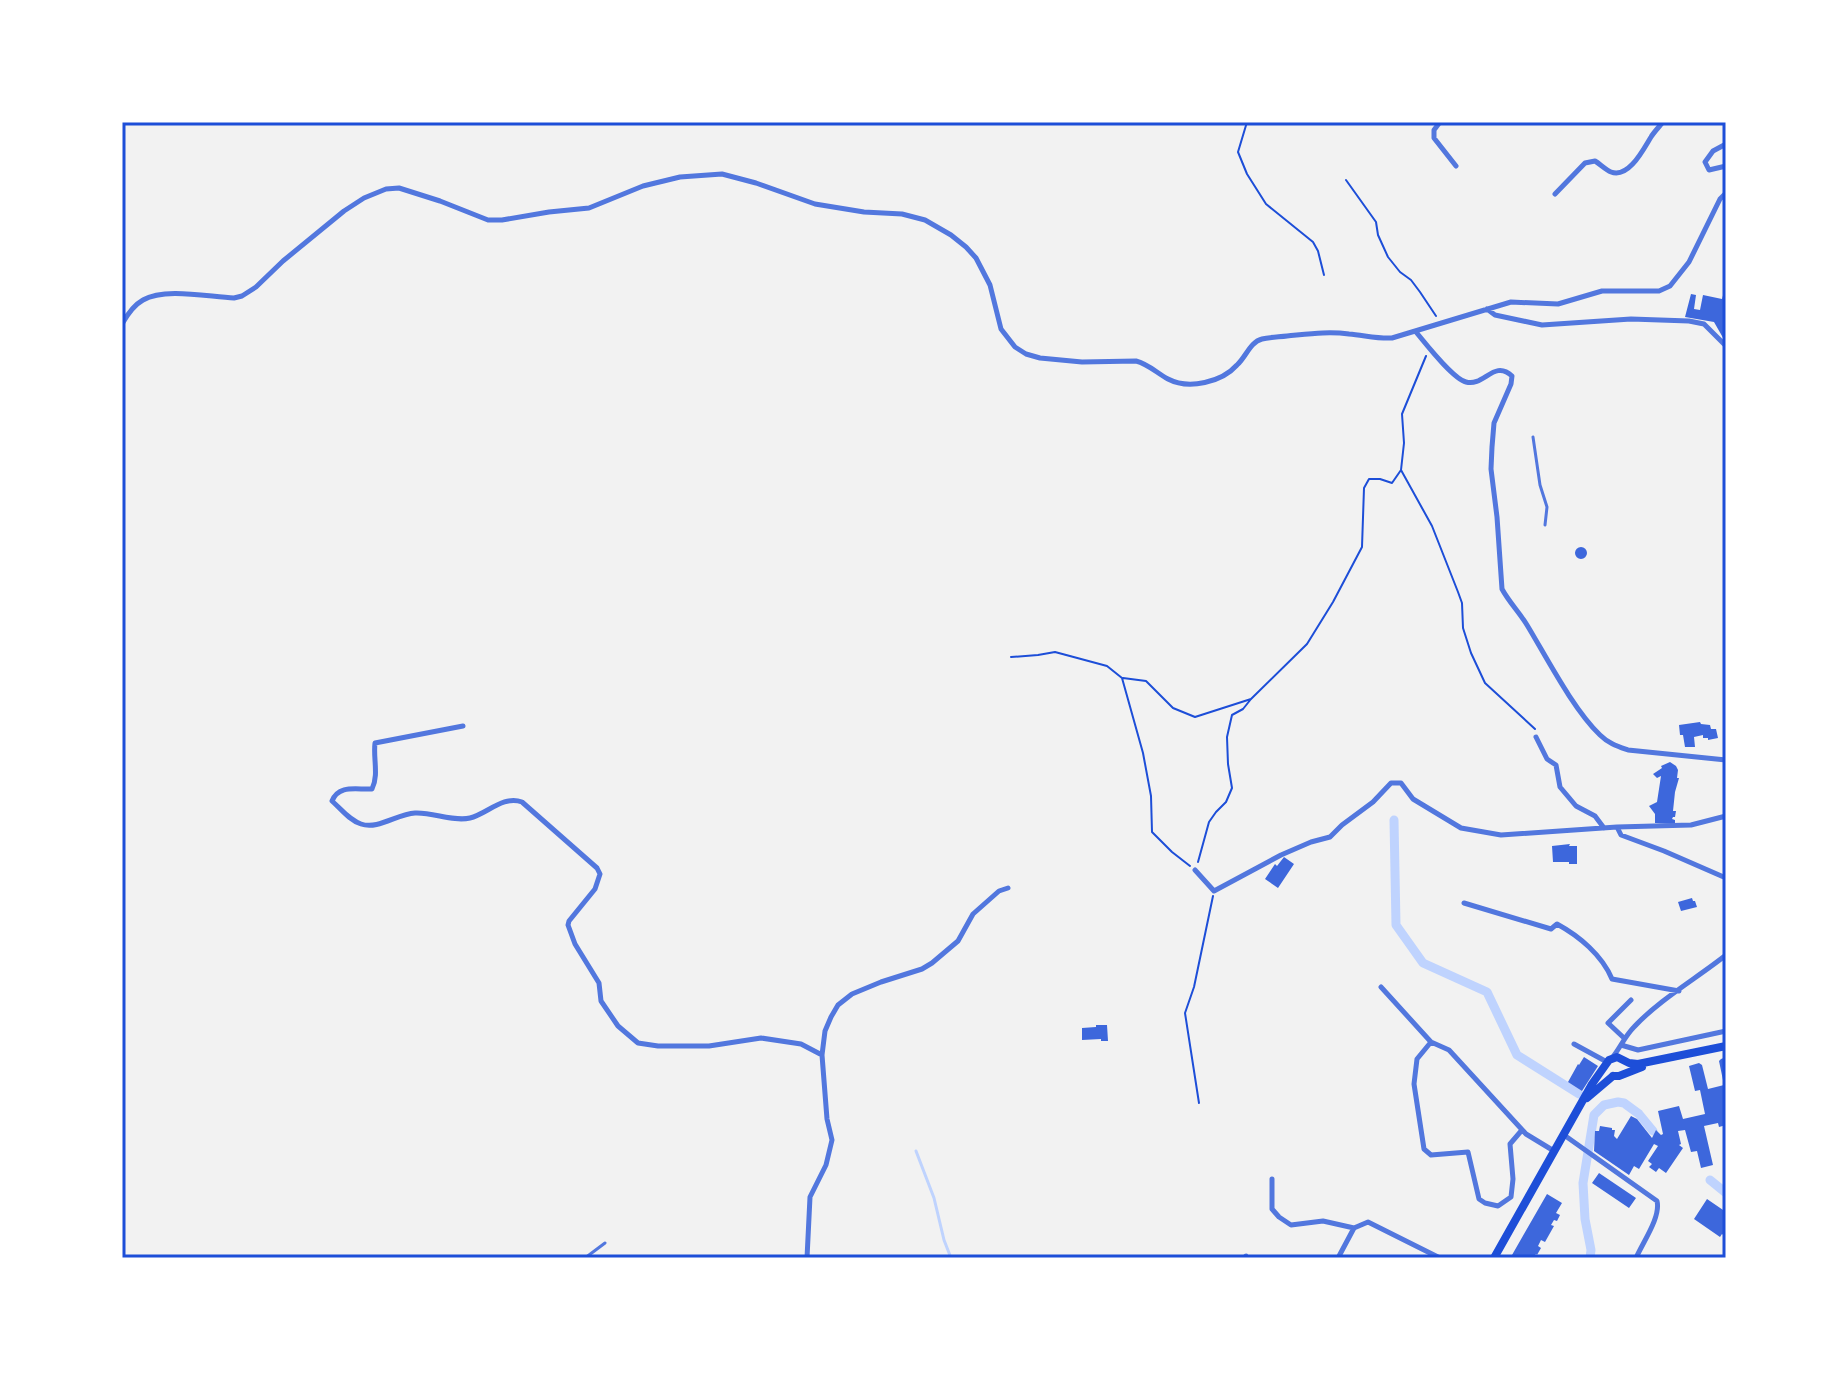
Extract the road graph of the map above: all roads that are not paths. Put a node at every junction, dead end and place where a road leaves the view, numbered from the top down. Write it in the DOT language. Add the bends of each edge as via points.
graph roads {
  1 [pos="1440,122"];
  2 [pos="1663,122"];
  3 [pos="1726,144"];
  4 [pos="1456,166"];
  5 [pos="1726,166"];
  6 [pos="1726,193"];
  7 [pos="1555,194"];
  8 [pos="1486,308"];
  9 [pos="122,324"];
  10 [pos="1415,331"];
  11 [pos="1726,346"];
  12 [pos="1533,437"];
  13 [pos="1545,525"];
  14 [pos="463,726"];
  15 [pos="1536,737"];
  16 [pos="1726,760"];
  17 [pos="1726,816"];
  18 [pos="1617,827"];
  19 [pos="1604,828"];
  20 [pos="1195,870"];
  21 [pos="1726,878"];
  22 [pos="1008,888"];
  23 [pos="1464,903"];
  24 [pos="1726,955"];
  25 [pos="1381,987"];
  26 [pos="1679,991"];
  27 [pos="1631,1000"];
  28 [pos="1726,1031"];
  29 [pos="1624,1038"];
  30 [pos="1431,1042"];
  31 [pos="1574,1044"];
  32 [pos="1621,1046"];
  33 [pos="1726,1046"];
  34 [pos="822,1055"];
  35 [pos="1614,1061"];
  36 [pos="1662,1061"];
  37 [pos="1617,1075"];
  38 [pos="1584,1101"];
  39 [pos="1522,1130"];
  40 [pos="1564,1135"];
  41 [pos="1555,1152"];
  42 [pos="1272,1179"];
  43 [pos="1354,1228"];
  44 [pos="605,1243"];
  45 [pos="585,1258"];
  46 [pos="807,1258"];
  47 [pos="1338,1258"];
  48 [pos="1440,1258"];
  49 [pos="1494,1258"];
  50 [pos="1636,1258"];
  1 -- 4 [label="street" via="1434,138"];
  2 -- 7 [label="street" via="1627,170 1616,173 1595,161 1585,163"];
  3 -- 5 [label="street" via="1705,162 1709,170"];
  6 -- 8 [label="street" via="1670,286 1659,291 1602,291 1558,304 1511,302"];
  8 -- 10 [label="street"];
  8 -- 11 [label="street" via="1495,315 1542,325 1689,321 1704,324"];
  9 -- 10 [label="street" via="143,300 158,295 242,296 344,211 386,189 408,190 488,220 502,220 589,208 643,186 722,174 815,204 913,216 951,235 983,270 1007,338 1040,358 1136,361 1178,383 1199,383 1236,368 1254,343 1265,338 1316,333 1384,338"];
  10 -- 16 [label="street" via="1463,382 1498,370 1512,376 1494,423 1492,447 1502,589 1577,707 1613,745"];
  12 -- 13 [label="lane" via="1547,507"];
  14 -- 34 [label="street" via="375,743 372,789 342,790 332,801 366,825 415,813 467,819 517,799 600,874 568,925 599,983 601,1001 627,1035 658,1046 761,1038 801,1044"];
  15 -- 19 [label="street" via="1556,765 1560,787"];
  17 -- 18 [label="street" via="1691,825"];
  18 -- 19 [label="street"];
  18 -- 21 [label="street" via="1621,835"];
  19 -- 20 [label="street" via="1501,835 1461,828 1413,799 1401,783 1391,783 1330,837 1281,855 1214,891"];
  22 -- 34 [label="street" via="973,914 958,941 932,963 852,994 838,1005 825,1031"];
  23 -- 26 [label="street" via="1551,929 1557,924 1598,957 1612,979"];
  24 -- 26 [label="street"];
  25 -- 30 [label="street"];
  26 -- 29 [label="street"];
  27 -- 29 [label="street" via="1608,1023"];
  28 -- 32 [label="street" via="1638,1050"];
  29 -- 32 [label="street"];
  30 -- 39 [label="street" via="1449,1050"];
  30 -- 39 [label="street" via="1417,1059 1414,1084 1424,1149 1431,1155 1468,1152 1479,1199 1485,1203 1498,1206 1511,1197 1510,1144"];
  31 -- 35 [label="street"];
  32 -- 35 [label="street"];
  33 -- 36 [label="main road"];
  34 -- 46 [label="street" via="832,1140 810,1197"];
  35 -- 36 [label="main road"];
  35 -- 37 [label="main road" via="1608,1072"];
  35 -- 37 [label="main road" via="1626,1068"];
  35 -- 38 [label="main road"];
  36 -- 37 [label="main road"];
  37 -- 38 [label="main road"];
  38 -- 40 [label="main road"];
  39 -- 41 [label="street"];
  40 -- 41 [label="main road"];
  40 -- 50 [label="street" via="1657,1201 1656,1216"];
  41 -- 49 [label="main road"];
  42 -- 43 [label="street" via="1272,1209 1291,1225 1323,1221"];
  43 -- 47 [label="street"];
  43 -- 48 [label="street" via="1368,1222"];
  44 -- 45 [label="lane"];
}
